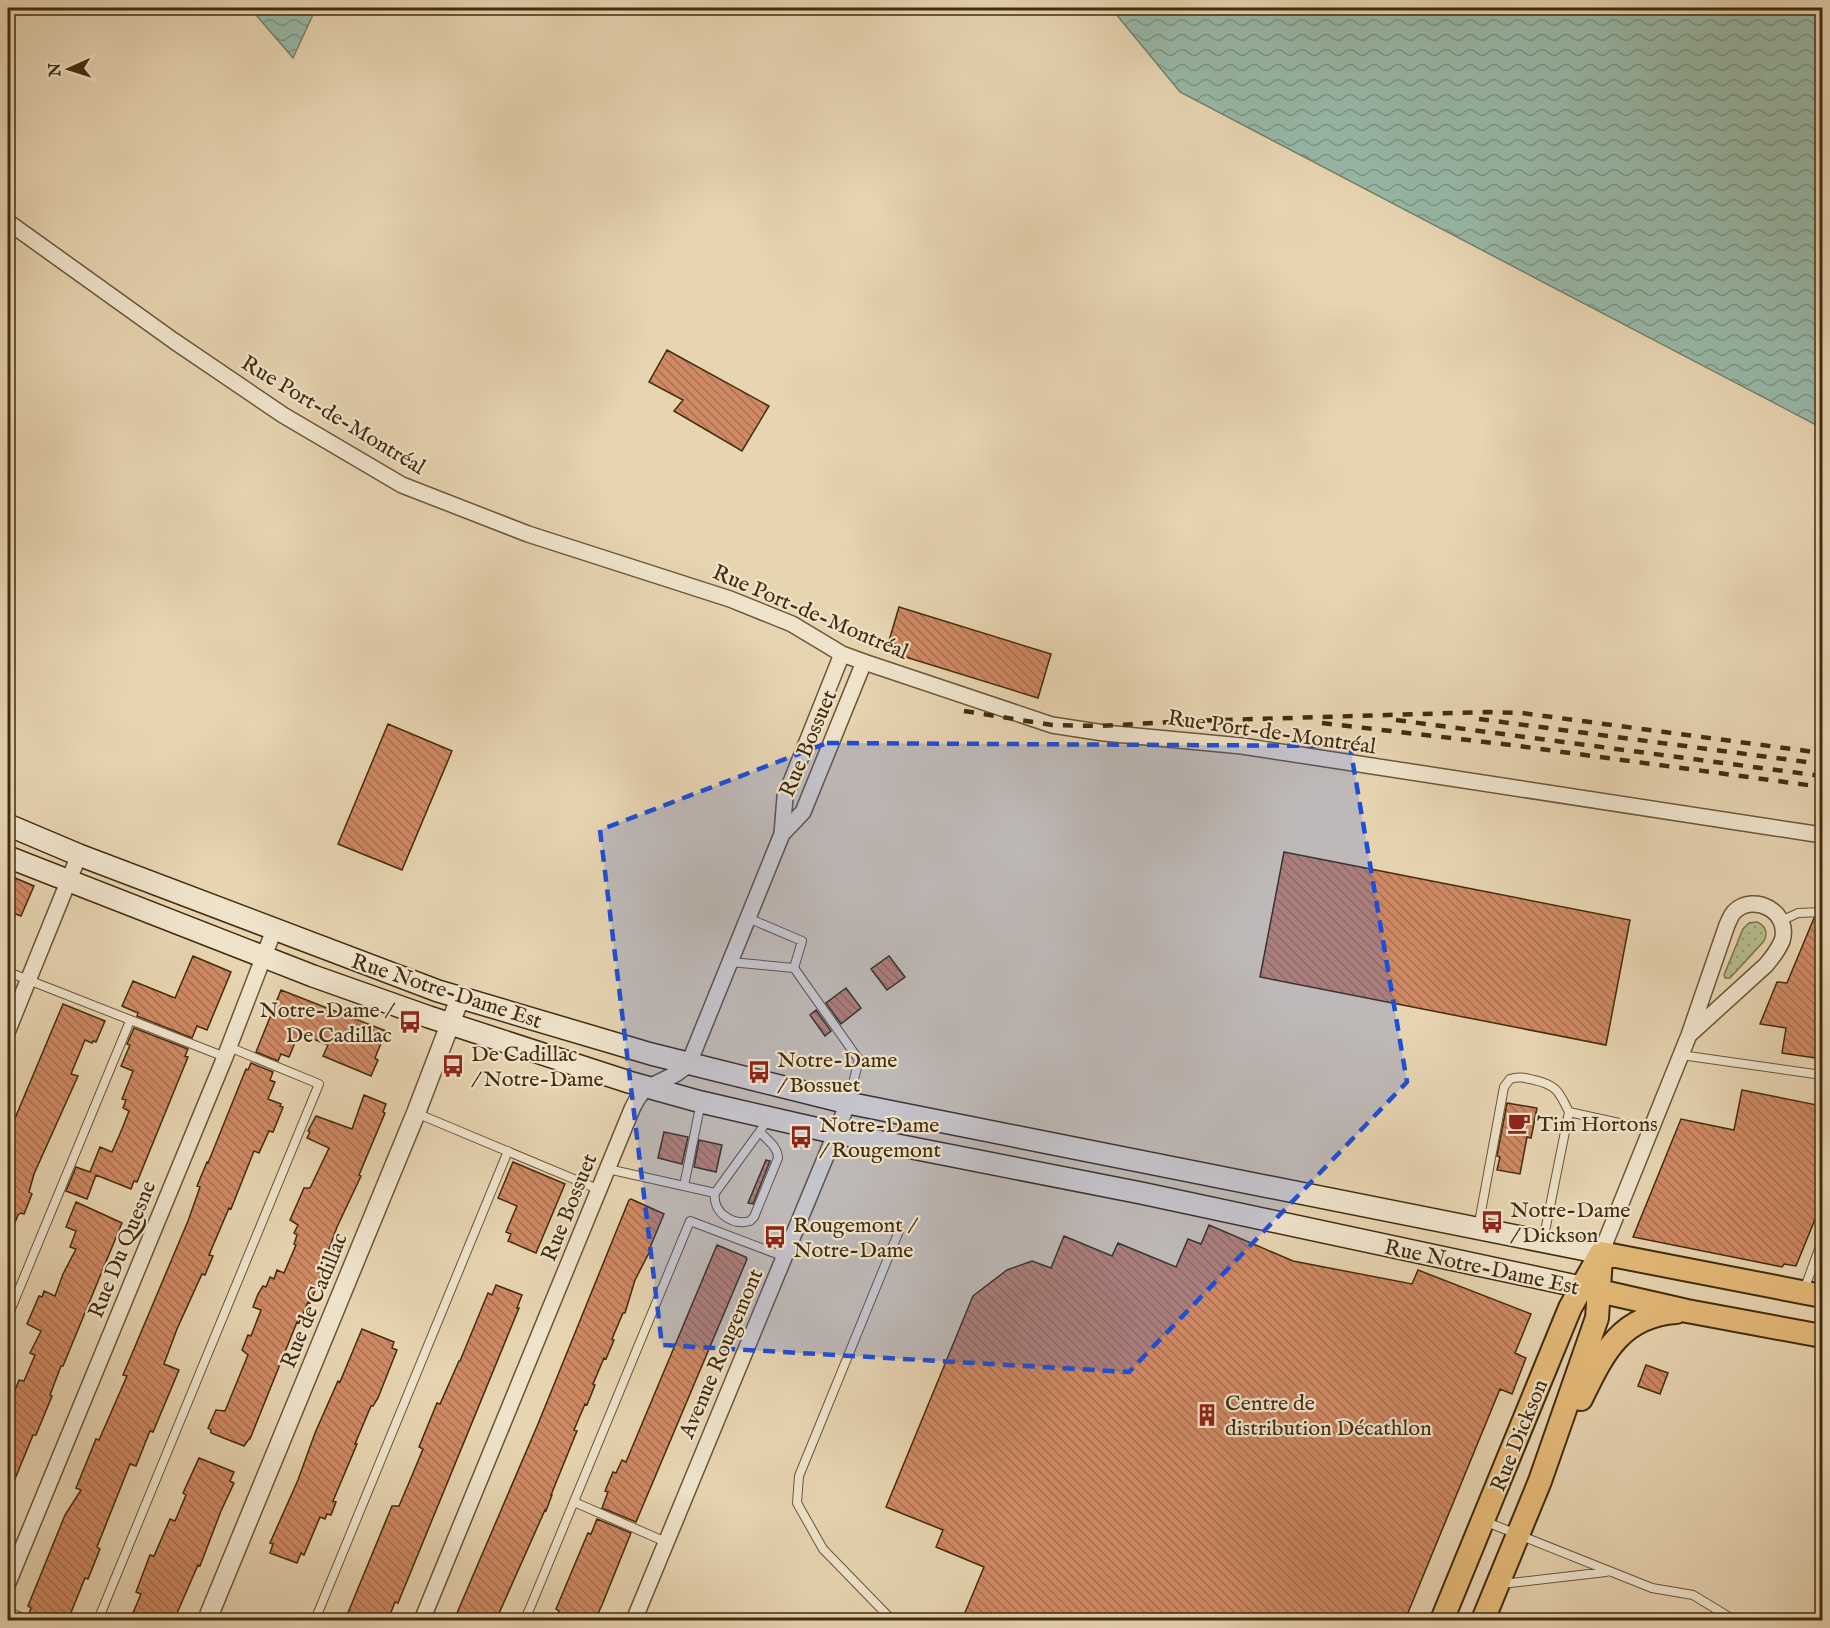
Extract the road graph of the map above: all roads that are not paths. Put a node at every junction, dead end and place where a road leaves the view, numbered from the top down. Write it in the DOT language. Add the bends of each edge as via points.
graph roads {
  1 [pos="8,222"];
  2 [pos="842,654"];
  3 [pos="864,662"];
  4 [pos="8,825"];
  5 [pos="782,834"];
  6 [pos="1822,835"];
  7 [pos="79,855"];
  8 [pos="8,857"];
  9 [pos="68,882"];
  10 [pos="1822,912"];
  11 [pos="748,918"];
  12 [pos="1781,921"];
  13 [pos="273,930"];
  14 [pos="264,957"];
  15 [pos="730,962"];
  16 [pos="794,968"];
  17 [pos="8,972"];
  18 [pos="28,981"];
  19 [pos="460,998"];
  20 [pos="130,1021"];
  21 [pos="450,1025"];
  22 [pos="8,1030"];
  23 [pos="1689,1035"];
  24 [pos="227,1052"];
  25 [pos="1681,1055"];
  26 [pos="688,1063"];
  27 [pos="1822,1075"];
  28 [pos="648,1087"];
  29 [pos="701,1102"];
  30 [pos="848,1103"];
  31 [pos="1569,1112"];
  32 [pos="416,1113"];
  33 [pos="764,1125"];
  34 [pos="1651,1130"];
  35 [pos="836,1133"];
  36 [pos="508,1151"];
  37 [pos="1147,1164"];
  38 [pos="608,1169"];
  39 [pos="684,1186"];
  40 [pos="600,1190"];
  41 [pos="715,1193"];
  42 [pos="1141,1193"];
  43 [pos="1478,1230"];
  44 [pos="899,1231"];
  45 [pos="1822,1241"];
  46 [pos="1543,1242"];
  47 [pos="1601,1253"];
  48 [pos="785,1257"];
  49 [pos="1590,1289"];
  50 [pos="1813,1294"];
  51 [pos="1687,1311"];
  52 [pos="8,1316"];
  53 [pos="1822,1336"];
  54 [pos="1540,1481"];
  55 [pos="574,1502"];
  56 [pos="1482,1520"];
  57 [pos="1518,1534"];
  58 [pos="666,1542"];
  59 [pos="1608,1571"];
  60 [pos="8,1583"];
  61 [pos="1497,1585"];
  62 [pos="8,1612"];
  63 [pos="28,1620"];
  64 [pos="98,1620"];
  65 [pos="207,1620"];
  66 [pos="315,1620"];
  67 [pos="422,1620"];
  68 [pos="525,1620"];
  69 [pos="634,1620"];
  70 [pos="892,1620"];
  71 [pos="1442,1620"];
  72 [pos="1483,1620"];
  73 [pos="1734,1620"];
  1 -- 2 [label="street, Rue Port-de-Montréal" via="284,415 402,486 528,534 730,599 792,624"];
  2 -- 3 [label="street, Rue Port-de-Montréal"];
  2 -- 5 [label="street, Rue Bossuet" via="785,797"];
  3 -- 5 [label="street, Rue Bossuet" via="803,812"];
  3 -- 6 [label="street, Rue Port-de-Montréal" via="1052,725 1242,746"];
  4 -- 7 [label="main road, Rue Notre-Dame Est"];
  5 -- 11 [label="street, Rue Bossuet"];
  7 -- 9 [label="street"];
  7 -- 13 [label="main road, Rue Notre-Dame Est"];
  8 -- 9 [label="main road, Rue Notre-Dame Est"];
  9 -- 14 [label="main road, Rue Notre-Dame Est"];
  9 -- 18 [label="street"];
  10 -- 12 [label="lane" via="1798,913"];
  11 -- 15 [label="street, Rue Bossuet"];
  11 -- 16 [label="lane" via="802,941"];
  12 -- 23 [label="street, Rue Dickson" via="1782,940 1766,965"];
  12 -- 23 [label="street, Rue Dickson" via="1768,907 1743,906 1733,912"];
  13 -- 14 [label="street, Rue Du Quesne"];
  13 -- 19 [label="main road, Rue Notre-Dame Est"];
  14 -- 21 [label="main road, Rue Notre-Dame Est"];
  14 -- 24 [label="street, Rue Du Quesne"];
  15 -- 16 [label="lane"];
  15 -- 26 [label="street, Rue Bossuet"];
  16 -- 30 [label="lane" via="859,1060"];
  17 -- 18 [label="lane"];
  18 -- 20 [label="lane"];
  18 -- 22 [label="street"];
  19 -- 21 [label="street, Rue de Cadillac"];
  19 -- 26 [label="main road, Rue Notre-Dame Est"];
  20 -- 24 [label="lane"];
  20 -- 52 [label="lane"];
  21 -- 28 [label="main road, Rue Notre-Dame Est"];
  21 -- 32 [label="street, Rue de Cadillac"];
  23 -- 25 [label="street, Rue Dickson"];
  24 -- 60 [label="street, Rue Du Quesne"];
  24 -- 64 [label="lane" via="319,1084"];
  25 -- 27 [label="lane"];
  25 -- 34 [label="street, Rue Dickson"];
  26 -- 28 [label="street" via="673,1077"];
  26 -- 30 [label="main road, Rue Notre-Dame Est"];
  28 -- 29 [label="main road, Rue Notre-Dame Est"];
  28 -- 38 [label="street, Rue Bossuet" via="632,1109"];
  29 -- 33 [label="main road, Rue Notre-Dame Est"];
  29 -- 39 [label="lane"];
  30 -- 35 [label="street, Avenue Rougemont"];
  30 -- 37 [label="main road, Rue Notre-Dame Est"];
  31 -- 34 [label="lane"];
  31 -- 43 [label="lane" via="1559,1092 1548,1083 1516,1077 1506,1083"];
  31 -- 46 [label="lane"];
  32 -- 36 [label="lane"];
  32 -- 65 [label="street, Rue de Cadillac"];
  33 -- 35 [label="main road, Rue Notre-Dame Est"];
  33 -- 41 [label="lane"];
  33 -- 41 [label="lane" via="778,1158 754,1217 738,1222 719,1212"];
  34 -- 47 [label="street, Rue Dickson"];
  35 -- 42 [label="main road, Rue Notre-Dame Est"];
  35 -- 48 [label="street, Avenue Rougemont"];
  36 -- 40 [label="lane"];
  36 -- 66 [label="lane"];
  37 -- 42 [label="main road"];
  37 -- 43 [label="main road, Rue Notre-Dame Est"];
  38 -- 39 [label="lane"];
  38 -- 40 [label="street, Rue Bossuet"];
  39 -- 41 [label="lane"];
  40 -- 67 [label="street, Rue Bossuet"];
  42 -- 49 [label="main road, Rue Notre-Dame Est"];
  43 -- 46 [label="main road, Rue Notre-Dame Est"];
  44 -- 70 [label="lane" via="799,1476 797,1503 823,1549"];
  45 -- 50 [label="lane"];
  46 -- 47 [label="main road, Rue Notre-Dame Est"];
  47 -- 49 [label="main road, Rue Dickson"];
  47 -- 50 [label="main road, Rue Notre-Dame Est"];
  48 -- 55 [label="lane" via="690,1221"];
  48 -- 58 [label="street, Avenue Rougemont"];
  49 -- 51 [label="main road, Rue Notre-Dame Est"];
  49 -- 54 [label="main road, Rue Dickson" via="1597,1318"];
  49 -- 56 [label="main road, Rue Dickson" via="1565,1319"];
  51 -- 53 [label="main road, Rue Notre-Dame Est"];
  51 -- 54 [label="main road" via="1655,1314 1634,1323 1614,1342 1595,1371"];
  54 -- 57 [label="main road, Rue Dickson"];
  55 -- 58 [label="lane"];
  55 -- 68 [label="lane"];
  56 -- 57 [label="lane"];
  56 -- 71 [label="main road, Rue Dickson"];
  57 -- 59 [label="lane"];
  57 -- 61 [label="main road, Rue Dickson"];
  58 -- 69 [label="street, Avenue Rougemont"];
  59 -- 61 [label="lane"];
  59 -- 73 [label="lane" via="1652,1588 1693,1595"];
  61 -- 72 [label="main road, Rue Dickson"];
  62 -- 63 [label="lane"];
}
